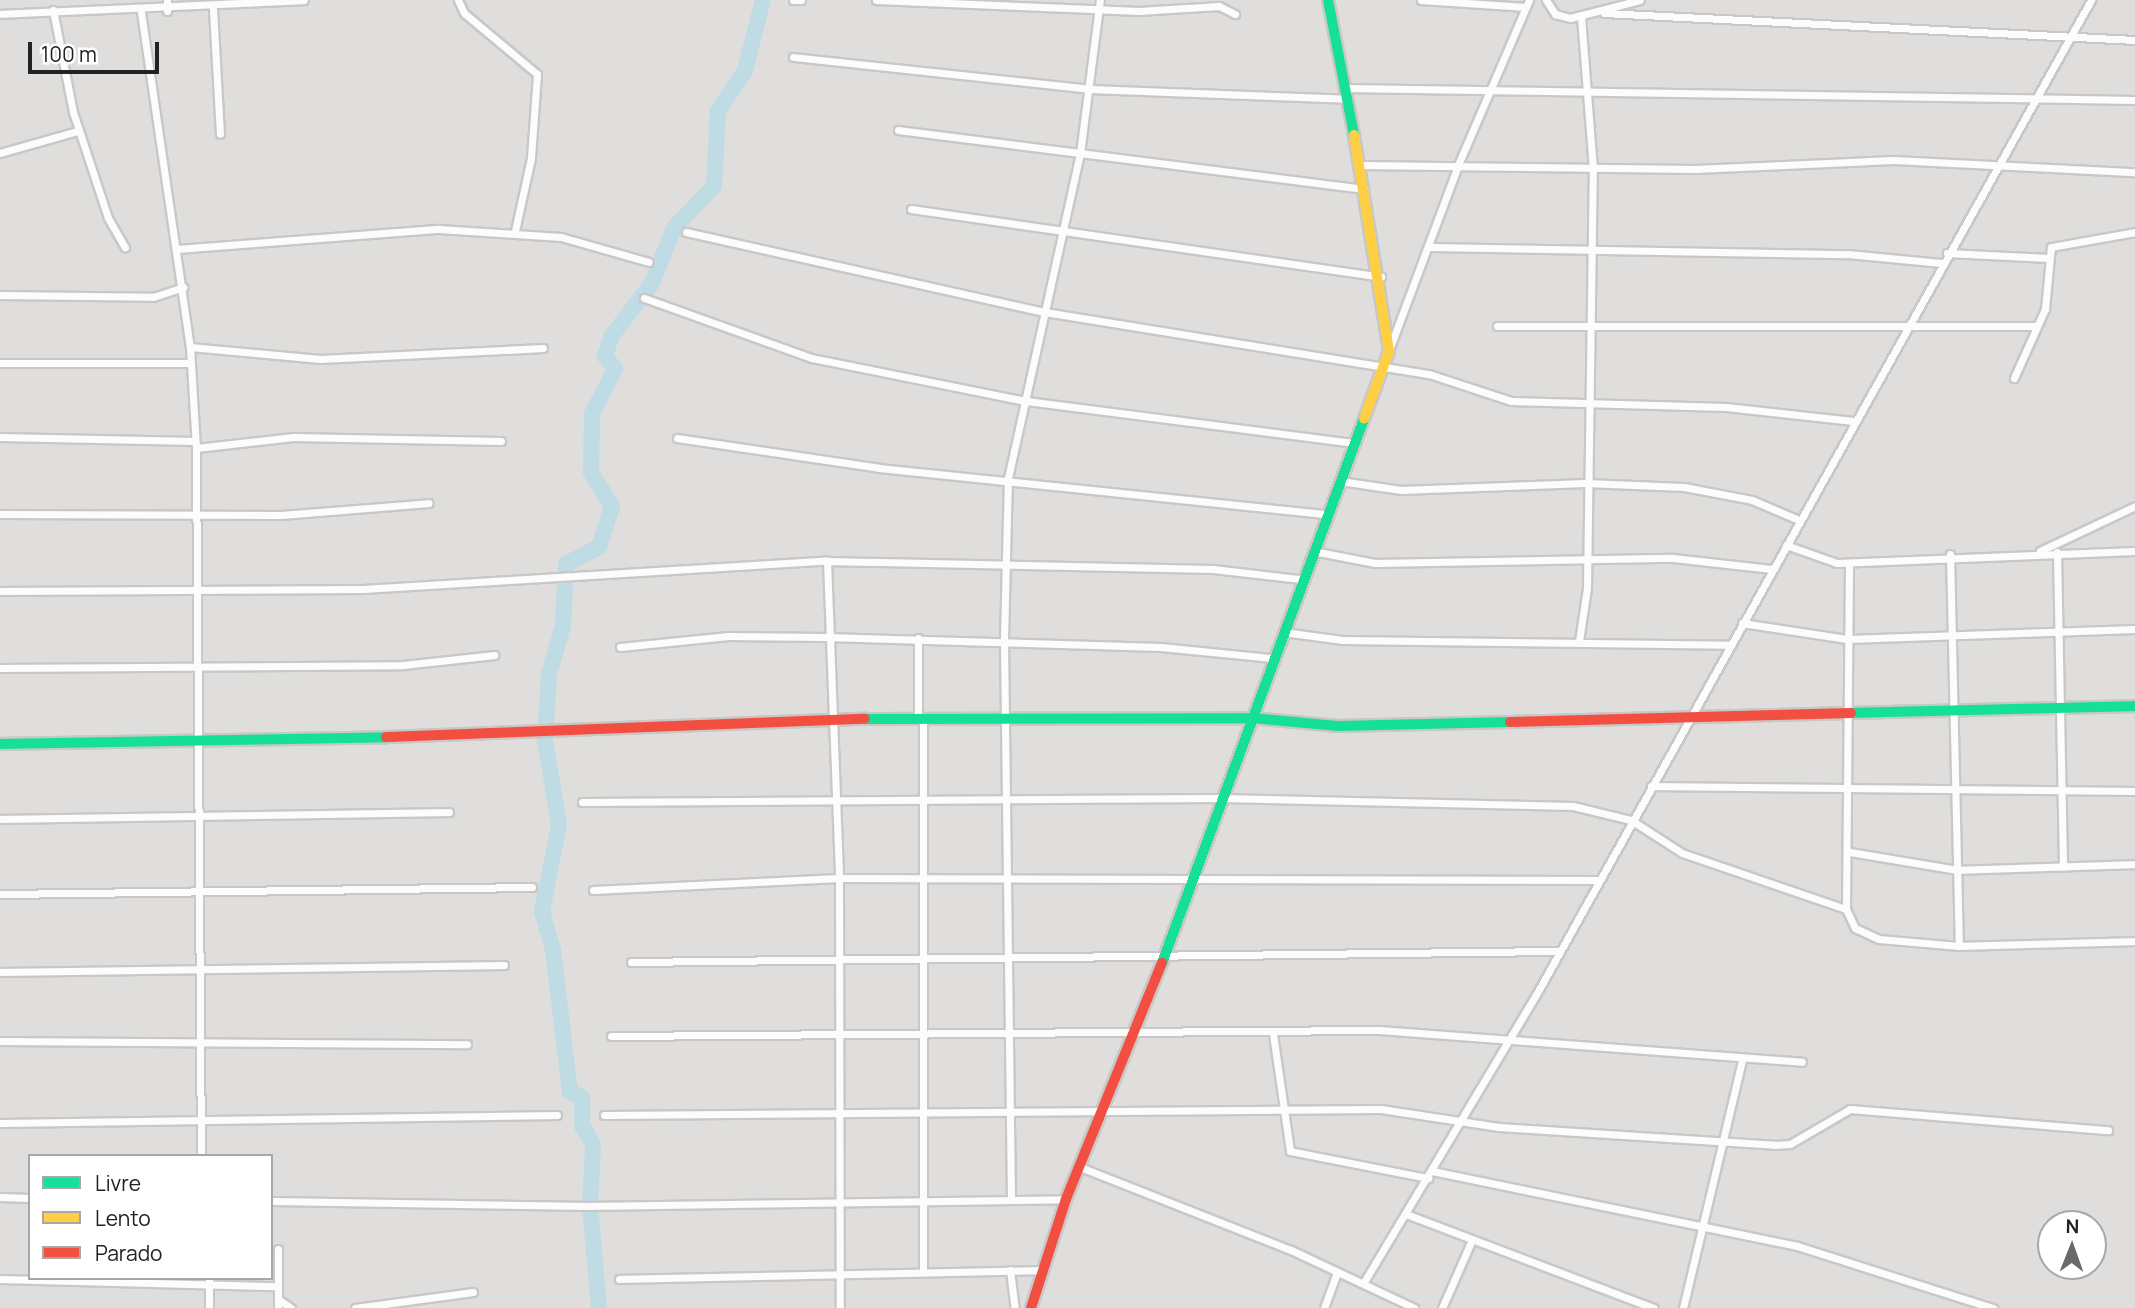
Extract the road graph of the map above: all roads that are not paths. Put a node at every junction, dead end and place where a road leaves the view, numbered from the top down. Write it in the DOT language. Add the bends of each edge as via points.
graph roads {
  1 [pos="90,0"];
  2 [pos="167,0"];
  3 [pos="304,0"];
  4 [pos="458,0"];
  5 [pos="793,0"];
  6 [pos="802,0"];
  7 [pos="876,0"];
  8 [pos="1100,0"];
  9 [pos="1328,0"];
  10 [pos="1421,0"];
  11 [pos="1546,0"];
  12 [pos="1640,0"];
  13 [pos="2091,0"];
  14 [pos="235,3"];
  15 [pos="1527,3"];
  16 [pos="91,9"];
  17 [pos="213,9"];
  18 [pos="53,10"];
  19 [pos="167,10"];
  20 [pos="1099,10"];
  21 [pos="141,12"];
  22 [pos="1604,13"];
  23 [pos="0,14"];
  24 [pos="1235,14"];
  25 [pos="1581,17"];
  26 [pos="2073,34"];
  27 [pos="2135,40"];
  28 [pos="793,57"];
  29 [pos="1344,88"];
  30 [pos="1090,89"];
  31 [pos="1585,91"];
  32 [pos="1488,93"];
  33 [pos="2039,95"];
  34 [pos="1346,99"];
  35 [pos="2135,100"];
  36 [pos="898,130"];
  37 [pos="78,131"];
  38 [pos="220,134"];
  39 [pos="0,153"];
  40 [pos="1080,153"];
  41 [pos="1458,164"];
  42 [pos="1359,165"];
  43 [pos="1997,166"];
  44 [pos="1593,169"];
  45 [pos="2135,172"];
  46 [pos="1364,189"];
  47 [pos="911,209"];
  48 [pos="514,231"];
  49 [pos="686,232"];
  50 [pos="2135,232"];
  51 [pos="1064,233"];
  52 [pos="125,247"];
  53 [pos="1431,247"];
  54 [pos="177,249"];
  55 [pos="1589,249"];
  56 [pos="1947,253"];
  57 [pos="2049,258"];
  58 [pos="649,262"];
  59 [pos="1942,263"];
  60 [pos="1381,277"];
  61 [pos="183,287"];
  62 [pos="0,295"];
  63 [pos="644,298"];
  64 [pos="1045,312"];
  65 [pos="1589,325"];
  66 [pos="1497,326"];
  67 [pos="2037,326"];
  68 [pos="1906,327"];
  69 [pos="190,347"];
  70 [pos="543,348"];
  71 [pos="1389,351"];
  72 [pos="0,363"];
  73 [pos="191,363"];
  74 [pos="1382,370"];
  75 [pos="2014,378"];
  76 [pos="1026,401"];
  77 [pos="1585,405"];
  78 [pos="1853,421"];
  79 [pos="0,437"];
  80 [pos="677,438"];
  81 [pos="501,441"];
  82 [pos="1353,443"];
  83 [pos="195,444"];
  84 [pos="1008,478"];
  85 [pos="1340,481"];
  86 [pos="1585,483"];
  87 [pos="429,503"];
  88 [pos="2135,506"];
  89 [pos="195,512"];
  90 [pos="0,514"];
  91 [pos="1327,514"];
  92 [pos="1799,520"];
  93 [pos="1786,545"];
  94 [pos="1313,551"];
  95 [pos="2135,551"];
  96 [pos="2057,552"];
  97 [pos="2036,553"];
  98 [pos="1950,554"];
  99 [pos="1585,559"];
  100 [pos="827,561"];
  101 [pos="1849,563"];
  102 [pos="1004,568"];
  103 [pos="1771,569"];
  104 [pos="1300,579"];
  105 [pos="197,589"];
  106 [pos="0,591"];
  107 [pos="1742,623"];
  108 [pos="2060,629"];
  109 [pos="2135,629"];
  110 [pos="1282,632"];
  111 [pos="1953,635"];
  112 [pos="826,637"];
  113 [pos="918,638"];
  114 [pos="1847,639"];
  115 [pos="1004,640"];
  116 [pos="1579,640"];
  117 [pos="1730,645"];
  118 [pos="620,647"];
  119 [pos="494,655"];
  120 [pos="1272,658"];
  121 [pos="0,668"];
  122 [pos="197,669"];
  123 [pos="2135,706"];
  124 [pos="2061,707"];
  125 [pos="1954,713"];
  126 [pos="1006,716"];
  127 [pos="1689,717"];
  128 [pos="921,718"];
  129 [pos="1252,718"];
  130 [pos="1848,718"];
  131 [pos="832,719"];
  132 [pos="0,744"];
  133 [pos="197,745"];
  134 [pos="1651,786"];
  135 [pos="1953,791"];
  136 [pos="2135,791"];
  137 [pos="1848,792"];
  138 [pos="2062,792"];
  139 [pos="1221,798"];
  140 [pos="835,799"];
  141 [pos="582,802"];
  142 [pos="924,803"];
  143 [pos="1005,804"];
  144 [pos="449,812"];
  145 [pos="197,817"];
  146 [pos="0,819"];
  147 [pos="1631,820"];
  148 [pos="1850,852"];
  149 [pos="2135,864"];
  150 [pos="2063,867"];
  151 [pos="1957,870"];
  152 [pos="1192,876"];
  153 [pos="839,878"];
  154 [pos="928,878"];
  155 [pos="1005,878"];
  156 [pos="1598,880"];
  157 [pos="532,887"];
  158 [pos="593,890"];
  159 [pos="0,894"];
  160 [pos="196,894"];
  161 [pos="1846,909"];
  162 [pos="2135,941"];
  163 [pos="1959,946"];
  164 [pos="1560,951"];
  165 [pos="1164,953"];
  166 [pos="925,954"];
  167 [pos="1009,954"];
  168 [pos="839,955"];
  169 [pos="631,962"];
  170 [pos="504,965"];
  171 [pos="0,972"];
  172 [pos="196,973"];
  173 [pos="1007,1032"];
  174 [pos="1136,1032"];
  175 [pos="924,1034"];
  176 [pos="1273,1034"];
  177 [pos="838,1035"];
  178 [pos="611,1036"];
  179 [pos="0,1041"];
  180 [pos="1504,1042"];
  181 [pos="467,1044"];
  182 [pos="200,1045"];
  183 [pos="1742,1060"];
  184 [pos="1802,1062"];
  185 [pos="1105,1108"];
  186 [pos="1286,1111"];
  187 [pos="1009,1112"];
  188 [pos="839,1113"];
  189 [pos="922,1113"];
  190 [pos="557,1115"];
  191 [pos="604,1115"];
  192 [pos="199,1121"];
  193 [pos="1460,1122"];
  194 [pos="0,1123"];
  195 [pos="2108,1130"];
  196 [pos="1723,1143"];
  197 [pos="201,1154"];
  198 [pos="1080,1167"];
  199 [pos="1430,1175"];
  200 [pos="0,1197"];
  201 [pos="28,1198"];
  202 [pos="1011,1199"];
  203 [pos="1066,1199"];
  204 [pos="273,1201"];
  205 [pos="921,1202"];
  206 [pos="836,1203"];
  207 [pos="1406,1214"];
  208 [pos="1706,1228"];
  209 [pos="1471,1241"];
  210 [pos="278,1249"];
  211 [pos="923,1270"];
  212 [pos="1010,1270"];
  213 [pos="1043,1270"];
  214 [pos="839,1271"];
  215 [pos="1337,1273"];
  216 [pos="0,1279"];
  217 [pos="28,1279"];
  218 [pos="618,1279"];
  219 [pos="209,1280"];
  220 [pos="1364,1282"];
  221 [pos="276,1286"];
  222 [pos="473,1292"];
  223 [pos="278,1299"];
  224 [pos="209,1308"];
  225 [pos="278,1308"];
  226 [pos="291,1308"];
  227 [pos="355,1308"];
  228 [pos="839,1308"];
  229 [pos="1015,1308"];
  230 [pos="1031,1308"];
  231 [pos="1324,1308"];
  232 [pos="1415,1308"];
  233 [pos="1442,1308"];
  234 [pos="1654,1308"];
  235 [pos="1683,1308"];
  236 [pos="1993,1308"];
  1 -- 16 [label="street"];
  2 -- 19 [label="street"];
  3 -- 14 [label="street"];
  4 -- 48 [label="street" via="464,13 537,74 531,158"];
  5 -- 6 [label="street"];
  7 -- 20 [label="street"];
  8 -- 20 [label="street"];
  9 -- 29 [label="street"];
  10 -- 15 [label="street"];
  11 -- 25 [label="street" via="1555,14"];
  12 -- 22 [label="street"];
  13 -- 26 [label="street"];
  14 -- 17 [label="street"];
  15 -- 32 [label="street"];
  16 -- 18 [label="street"];
  16 -- 21 [label="street"];
  17 -- 19 [label="street"];
  17 -- 38 [label="street"];
  18 -- 23 [label="street"];
  18 -- 37 [label="street" via="54,40"];
  19 -- 21 [label="street"];
  20 -- 24 [label="street" via="1219,6"];
  20 -- 30 [label="street"];
  21 -- 54 [label="street"];
  22 -- 25 [label="street"];
  22 -- 26 [label="street"];
  25 -- 31 [label="street"];
  26 -- 27 [label="street"];
  26 -- 33 [label="street"];
  28 -- 30 [label="street"];
  29 -- 32 [label="street"];
  29 -- 34 [label="street"];
  30 -- 34 [label="street"];
  30 -- 40 [label="street"];
  31 -- 32 [label="street"];
  31 -- 33 [label="street"];
  31 -- 44 [label="street"];
  32 -- 41 [label="street"];
  33 -- 35 [label="street"];
  33 -- 43 [label="street"];
  34 -- 42 [label="street"];
  36 -- 40 [label="street"];
  37 -- 39 [label="street"];
  37 -- 52 [label="street"];
  40 -- 46 [label="street"];
  40 -- 51 [label="street"];
  41 -- 42 [label="street"];
  41 -- 44 [label="street"];
  41 -- 53 [label="street"];
  42 -- 46 [label="street"];
  43 -- 44 [label="street" via="1835,160"];
  43 -- 45 [label="street"];
  43 -- 56 [label="street"];
  44 -- 55 [label="street"];
  46 -- 60 [label="street"];
  47 -- 51 [label="street"];
  48 -- 54 [label="street" via="414,230"];
  48 -- 58 [label="street" via="592,244"];
  49 -- 64 [label="street"];
  50 -- 57 [label="street" via="2058,241"];
  51 -- 60 [label="street"];
  51 -- 64 [label="street"];
  53 -- 55 [label="street"];
  53 -- 71 [label="street"];
  54 -- 61 [label="street"];
  55 -- 59 [label="street" via="1848,254"];
  55 -- 65 [label="street"];
  56 -- 57 [label="street"];
  56 -- 59 [label="street"];
  57 -- 67 [label="street" via="2045,309"];
  59 -- 68 [label="street"];
  60 -- 71 [label="street"];
  61 -- 62 [label="street" via="153,297"];
  61 -- 69 [label="street"];
  63 -- 76 [label="street" via="812,358"];
  64 -- 74 [label="street"];
  64 -- 76 [label="street"];
  65 -- 66 [label="street"];
  65 -- 68 [label="street"];
  65 -- 77 [label="street"];
  67 -- 68 [label="street" via="1945,321"];
  67 -- 75 [label="street"];
  68 -- 78 [label="street"];
  69 -- 70 [label="street" via="320,359"];
  69 -- 73 [label="street"];
  71 -- 74 [label="street"];
  72 -- 73 [label="street"];
  73 -- 83 [label="street"];
  74 -- 77 [label="street" via="1456,380 1511,401"];
  74 -- 82 [label="street"];
  76 -- 82 [label="street"];
  76 -- 84 [label="street"];
  77 -- 78 [label="street" via="1787,410"];
  77 -- 86 [label="street"];
  78 -- 92 [label="street"];
  79 -- 83 [label="street"];
  80 -- 84 [label="street" via="879,467"];
  81 -- 83 [label="street" via="293,437"];
  82 -- 85 [label="street"];
  83 -- 89 [label="street"];
  84 -- 91 [label="street"];
  84 -- 102 [label="street"];
  85 -- 86 [label="street" via="1401,490"];
  85 -- 91 [label="street"];
  86 -- 92 [label="street" via="1725,493"];
  86 -- 99 [label="street"];
  87 -- 89 [label="street" via="350,512"];
  88 -- 97 [label="street"];
  89 -- 90 [label="street"];
  89 -- 105 [label="street"];
  91 -- 94 [label="street"];
  92 -- 93 [label="street"];
  93 -- 101 [label="street"];
  93 -- 103 [label="street"];
  94 -- 99 [label="street" via="1375,563"];
  94 -- 104 [label="street"];
  95 -- 96 [label="street"];
  96 -- 97 [label="street"];
  96 -- 108 [label="street"];
  97 -- 98 [label="street"];
  98 -- 101 [label="street"];
  98 -- 111 [label="street"];
  99 -- 103 [label="street" via="1673,558"];
  99 -- 116 [label="street"];
  100 -- 102 [label="street"];
  100 -- 105 [label="street" via="363,589"];
  100 -- 112 [label="street"];
  101 -- 114 [label="street"];
  102 -- 104 [label="street" via="1213,569"];
  102 -- 115 [label="street"];
  103 -- 107 [label="street"];
  104 -- 110 [label="street"];
  105 -- 106 [label="street"];
  105 -- 122 [label="street"];
  107 -- 114 [label="street"];
  107 -- 117 [label="street"];
  108 -- 109 [label="street"];
  108 -- 111 [label="street"];
  108 -- 124 [label="street"];
  110 -- 116 [label="street" via="1342,640"];
  110 -- 120 [label="street"];
  111 -- 114 [label="street"];
  111 -- 125 [label="street"];
  112 -- 113 [label="street"];
  112 -- 118 [label="street" via="729,636"];
  112 -- 131 [label="street"];
  113 -- 115 [label="street"];
  113 -- 128 [label="street"];
  114 -- 130 [label="street"];
  115 -- 120 [label="street"];
  115 -- 126 [label="street"];
  116 -- 117 [label="street"];
  117 -- 127 [label="street"];
  119 -- 122 [label="street" via="403,665"];
  120 -- 129 [label="street"];
  121 -- 122 [label="street"];
  122 -- 133 [label="street"];
  123 -- 124 [label="street"];
  124 -- 125 [label="street"];
  124 -- 138 [label="street"];
  125 -- 130 [label="street"];
  125 -- 135 [label="street"];
  126 -- 128 [label="street"];
  126 -- 129 [label="street"];
  126 -- 143 [label="street"];
  127 -- 129 [label="street" via="1338,726"];
  127 -- 130 [label="street"];
  127 -- 134 [label="street"];
  128 -- 131 [label="street"];
  128 -- 142 [label="street"];
  129 -- 139 [label="street"];
  130 -- 137 [label="street"];
  131 -- 133 [label="street"];
  131 -- 140 [label="street"];
  132 -- 133 [label="street"];
  133 -- 145 [label="street"];
  134 -- 137 [label="street"];
  134 -- 147 [label="street"];
  135 -- 137 [label="street"];
  135 -- 138 [label="street"];
  135 -- 151 [label="street"];
  136 -- 138 [label="street"];
  137 -- 148 [label="street"];
  138 -- 150 [label="street"];
  139 -- 143 [label="street"];
  139 -- 147 [label="street" via="1573,806"];
  139 -- 152 [label="street"];
  140 -- 141 [label="street"];
  140 -- 142 [label="street"];
  140 -- 153 [label="street"];
  142 -- 143 [label="street"];
  142 -- 154 [label="street"];
  143 -- 155 [label="street"];
  144 -- 145 [label="street"];
  145 -- 146 [label="street"];
  145 -- 160 [label="street"];
  147 -- 156 [label="street"];
  147 -- 161 [label="street" via="1682,853"];
  148 -- 151 [label="street"];
  148 -- 161 [label="street"];
  149 -- 150 [label="street"];
  150 -- 151 [label="street"];
  151 -- 163 [label="street"];
  152 -- 155 [label="street"];
  152 -- 156 [label="street"];
  152 -- 165 [label="street"];
  153 -- 154 [label="street"];
  153 -- 158 [label="street"];
  153 -- 168 [label="street"];
  154 -- 155 [label="street"];
  154 -- 166 [label="street"];
  155 -- 167 [label="street"];
  156 -- 164 [label="street"];
  157 -- 160 [label="street"];
  159 -- 160 [label="street"];
  160 -- 172 [label="street"];
  161 -- 163 [label="street" via="1856,928 1879,940"];
  162 -- 163 [label="street"];
  164 -- 165 [label="street"];
  164 -- 180 [label="street"];
  165 -- 167 [label="street"];
  165 -- 174 [label="street"];
  166 -- 167 [label="street"];
  166 -- 168 [label="street"];
  166 -- 175 [label="street"];
  167 -- 173 [label="street"];
  168 -- 169 [label="street"];
  168 -- 177 [label="street"];
  170 -- 172 [label="street"];
  171 -- 172 [label="street"];
  172 -- 182 [label="street"];
  173 -- 174 [label="street"];
  173 -- 175 [label="street"];
  173 -- 187 [label="street"];
  174 -- 176 [label="street"];
  174 -- 185 [label="street"];
  175 -- 177 [label="street"];
  175 -- 189 [label="street"];
  176 -- 180 [label="street" via="1379,1030"];
  176 -- 186 [label="street"];
  177 -- 178 [label="street"];
  177 -- 188 [label="street"];
  179 -- 182 [label="street"];
  180 -- 183 [label="street"];
  180 -- 193 [label="street"];
  181 -- 182 [label="street"];
  182 -- 192 [label="street"];
  183 -- 184 [label="street"];
  183 -- 196 [label="street"];
  185 -- 186 [label="street"];
  185 -- 187 [label="street"];
  185 -- 198 [label="street"];
  186 -- 193 [label="street" via="1381,1109"];
  186 -- 199 [label="street" via="1290,1151"];
  187 -- 189 [label="street"];
  187 -- 202 [label="street"];
  188 -- 189 [label="street"];
  188 -- 191 [label="street"];
  188 -- 206 [label="street"];
  189 -- 205 [label="street"];
  190 -- 192 [label="street"];
  192 -- 194 [label="street"];
  192 -- 197 [label="street"];
  193 -- 196 [label="street"];
  193 -- 199 [label="street"];
  195 -- 196 [label="street" via="1850,1109 1790,1144"];
  196 -- 208 [label="street"];
  198 -- 203 [label="street"];
  198 -- 215 [label="street"];
  199 -- 207 [label="street"];
  199 -- 208 [label="street"];
  200 -- 201 [label="street"];
  202 -- 203 [label="street"];
  202 -- 205 [label="street"];
  203 -- 213 [label="street"];
  204 -- 206 [label="street"];
  205 -- 206 [label="street"];
  205 -- 211 [label="street"];
  206 -- 214 [label="street"];
  207 -- 209 [label="street"];
  207 -- 220 [label="street"];
  208 -- 235 [label="street"];
  208 -- 236 [label="street" via="1797,1246"];
  209 -- 233 [label="street"];
  209 -- 234 [label="street"];
  210 -- 221 [label="street"];
  211 -- 212 [label="street"];
  211 -- 214 [label="street"];
  212 -- 213 [label="street"];
  212 -- 229 [label="street"];
  213 -- 230 [label="street"];
  214 -- 218 [label="street"];
  214 -- 228 [label="street"];
  215 -- 220 [label="street"];
  215 -- 231 [label="street"];
  216 -- 217 [label="street"];
  219 -- 221 [label="street"];
  219 -- 224 [label="street"];
  220 -- 232 [label="street"];
  221 -- 223 [label="street"];
  222 -- 227 [label="street"];
  223 -- 225 [label="street"];
  223 -- 226 [label="street"];
}
